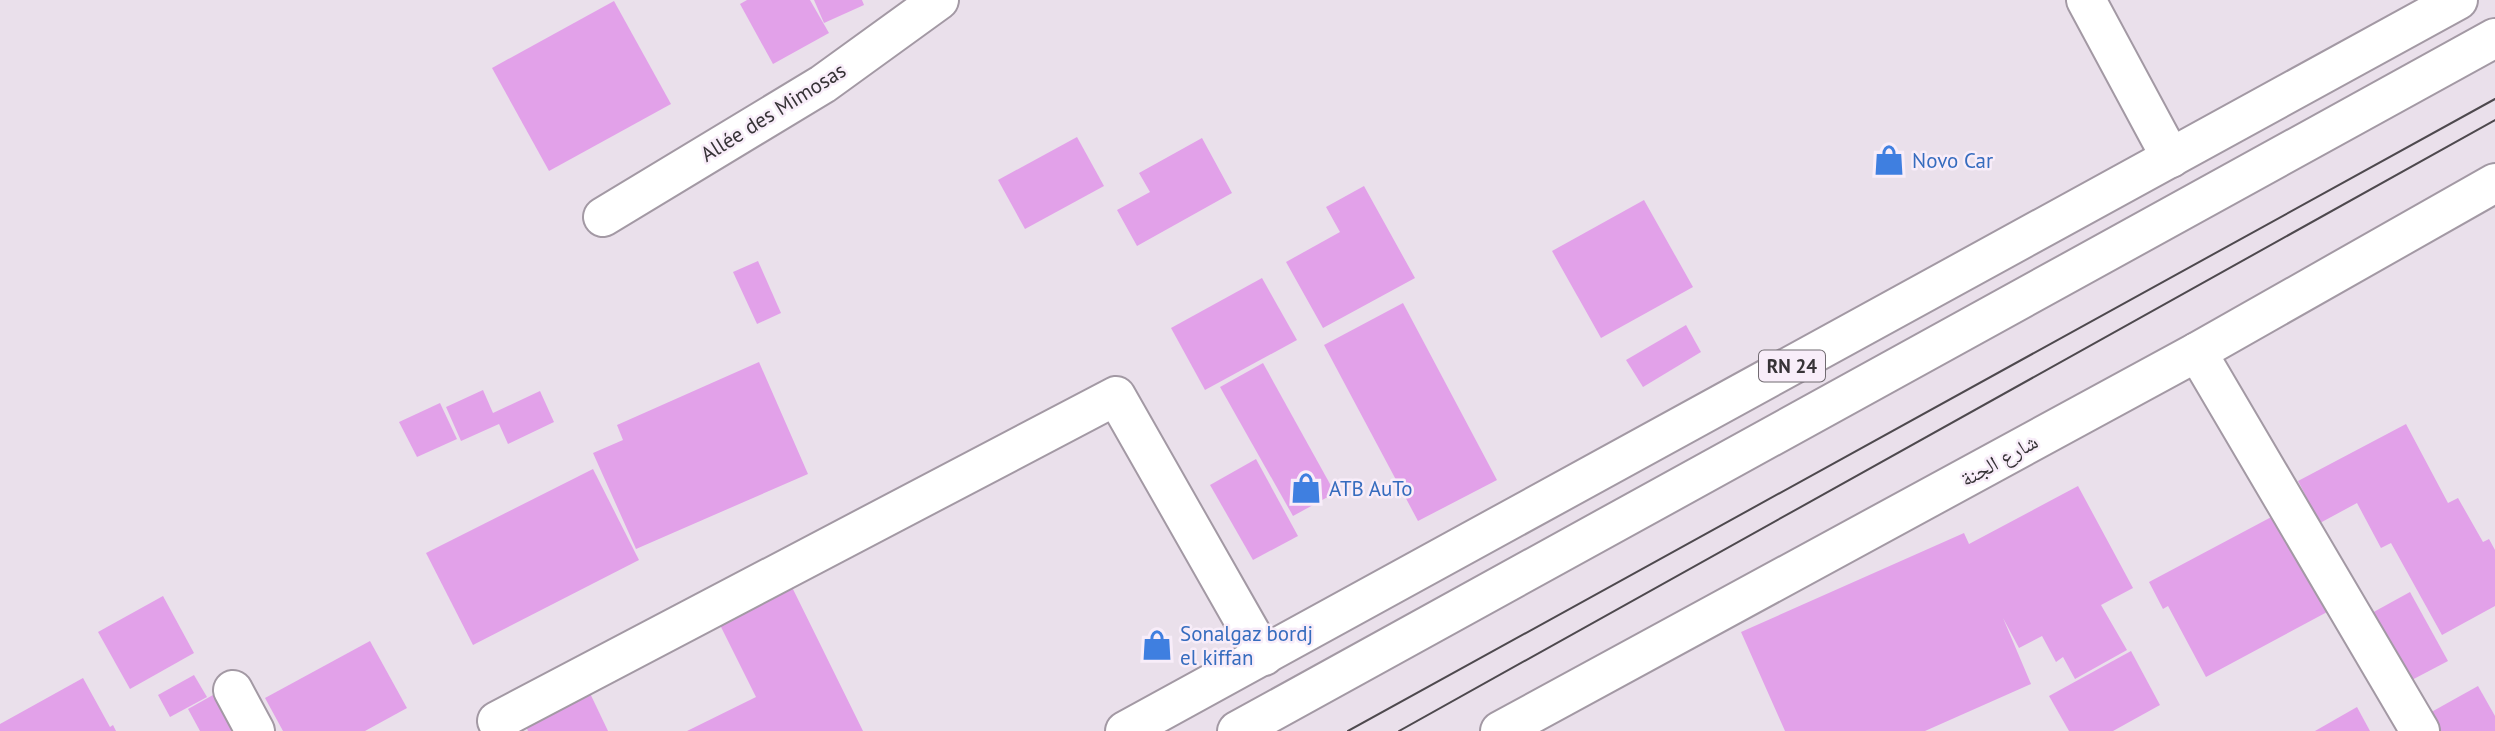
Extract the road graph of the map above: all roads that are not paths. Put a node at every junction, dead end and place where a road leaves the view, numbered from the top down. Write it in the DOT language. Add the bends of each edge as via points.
graph roads {
  1 [pos="2086,0"];
  2 [pos="2458,0"];
  3 [pos="924,4"];
  4 [pos="2495,38"];
  5 [pos="2171,158"];
  6 [pos="2495,183"];
  7 [pos="603,217"];
  8 [pos="2197,352"];
  9 [pos="1264,656"];
  10 [pos="233,690"];
  11 [pos="497,721"];
  12 [pos="255,731"];
  13 [pos="1125,731"];
  14 [pos="1237,731"];
  15 [pos="1500,731"];
  16 [pos="2420,731"];
  1 -- 5 [label="main road"];
  2 -- 5 [label="main road, RN 24"];
  3 -- 7 [label="main road, Allée des Mimosas" via="823,84"];
  4 -- 14 [label="main road, RN 24"];
  5 -- 9 [label="main road, RN 24"];
  6 -- 8 [label="main road, شارع الجنة"];
  8 -- 15 [label="main road, شارع الجنة"];
  8 -- 16 [label="main road"];
  9 -- 11 [label="main road" via="1115,396"];
  9 -- 13 [label="main road, RN 24"];
  10 -- 12 [label="main road"];
}
